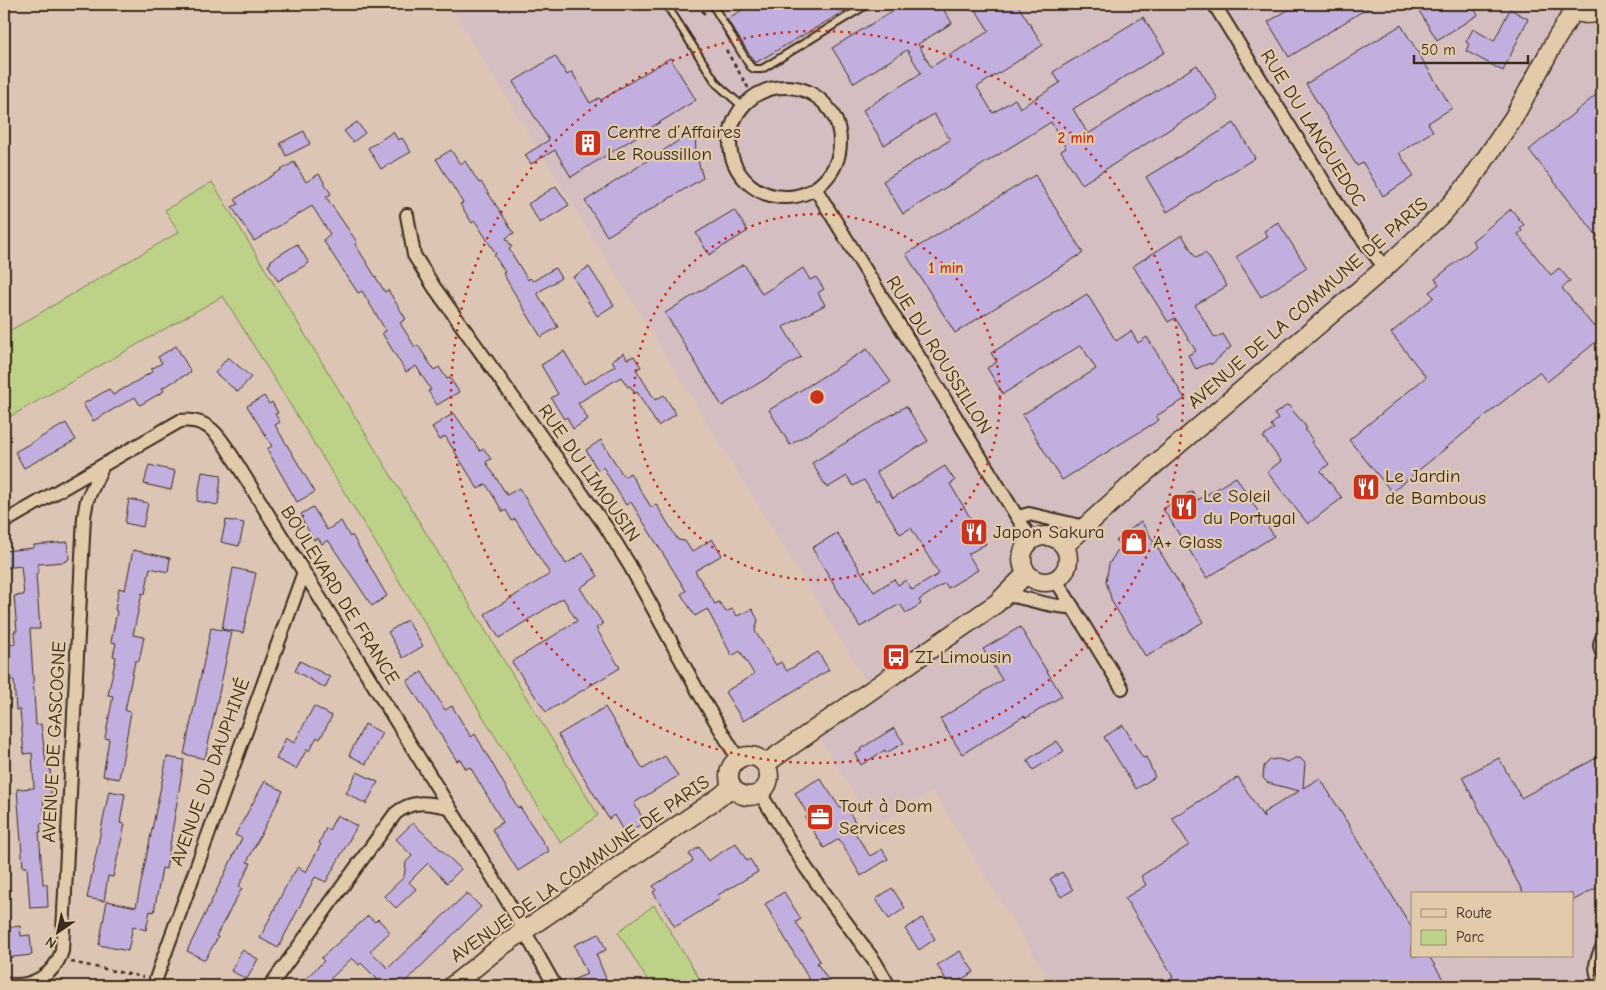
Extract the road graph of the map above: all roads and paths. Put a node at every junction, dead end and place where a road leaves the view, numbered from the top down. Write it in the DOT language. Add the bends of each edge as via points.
graph roads {
  1 [pos="666,4"];
  2 [pos="716,4"];
  3 [pos="868,4"];
  4 [pos="1214,4"];
  5 [pos="1571,7"];
  6 [pos="1602,9"];
  7 [pos="742,106"];
  8 [pos="815,188"];
  9 [pos="407,215"];
  10 [pos="1385,268"];
  11 [pos="103,465"];
  12 [pos="1018,517"];
  13 [pos="4,522"];
  14 [pos="1085,527"];
  15 [pos="1032,541"];
  16 [pos="1064,546"];
  17 [pos="304,572"];
  18 [pos="1027,573"];
  19 [pos="1056,580"];
  20 [pos="1004,596"];
  21 [pos="1073,607"];
  22 [pos="1602,634"];
  23 [pos="1602,659"];
  24 [pos="1122,688"];
  25 [pos="738,758"];
  26 [pos="765,764"];
  27 [pos="732,786"];
  28 [pos="760,793"];
  29 [pos="448,807"];
  30 [pos="525,931"];
  31 [pos="1602,942"];
  32 [pos="59,959"];
  33 [pos="157,983"];
  34 [pos="4,984"];
  35 [pos="270,986"];
  36 [pos="452,986"];
  37 [pos="554,986"];
  38 [pos="889,986"];
  39 [pos="1598,986"];
  1 -- 7 [label="lane" via="717,84"];
  2 -- 3 [label="lane" via="715,9 750,66 762,69"];
  4 -- 10 [label="street, RUE DU LANGUEDOC" via="1345,216"];
  5 -- 6 [label="street" via="1582,14"];
  5 -- 10 [label="street, AVENUE DE LA COMMUNE DE PARIS" via="1514,117 1469,183 1418,239"];
  7 -- 8 [label="street" via="732,123 729,146 737,170 752,187 770,196 791,197"];
  7 -- 8 [label="street" via="770,88 786,86 803,89 820,99 833,114 840,134 839,154 829,176"];
  8 -- 12 [label="street, RUE DU ROUSSILLON"];
  9 -- 25 [label="street, RUE DU LIMOUSIN" via="414,256 606,527"];
  10 -- 14 [label="street, AVENUE DE LA COMMUNE DE PARIS"];
  11 -- 13 [label="street, BOULEVARD DE FRANCE"];
  11 -- 17 [label="street, BOULEVARD DE FRANCE" via="180,421 207,425 224,442"];
  11 -- 32 [label="street, AVENUE DE GASCOGNE" via="87,500 84,517 64,941"];
  12 -- 14 [label="street" via="1029,514"];
  12 -- 15 [label="street, RUE DU ROUSSILLON"];
  14 -- 16 [label="street, AVENUE DE LA COMMUNE DE PARIS"];
  15 -- 16 [label="street" via="1049,537"];
  15 -- 18 [label="street" via="1023,556"];
  16 -- 19 [label="street" via="1068,565"];
  17 -- 29 [label="street, BOULEVARD DE FRANCE"];
  17 -- 33 [label="street, AVENUE DU DAUPHINÉ"];
  18 -- 19 [label="street" via="1040,582"];
  18 -- 20 [label="street"];
  19 -- 21 [label="street"];
  20 -- 21 [label="street" via="1040,601 1061,608"];
  20 -- 26 [label="street" via="936,647"];
  21 -- 24 [label="street"];
  22 -- 23 [label="lane" via="1597,644"];
  25 -- 26 [label="street" via="756,757"];
  25 -- 27 [label="street" via="729,771"];
  26 -- 28 [label="street" via="769,776"];
  27 -- 28 [label="street" via="741,795"];
  27 -- 30 [label="street, AVENUE DE LA COMMUNE DE PARIS"];
  28 -- 38 [label="street" via="806,868"];
  29 -- 30 [label="street, BOULEVARD DE FRANCE"];
  29 -- 35 [label="street" via="424,802 411,804 395,814"];
  30 -- 36 [label="street, AVENUE DE LA COMMUNE DE PARIS"];
  30 -- 37 [label="street, BOULEVARD DE FRANCE"];
  31 -- 39 [label="lane" via="1594,956 1592,972"];
  32 -- 33 [label="path"];
  32 -- 34 [label="street" via="38,980 18,986"];
}
